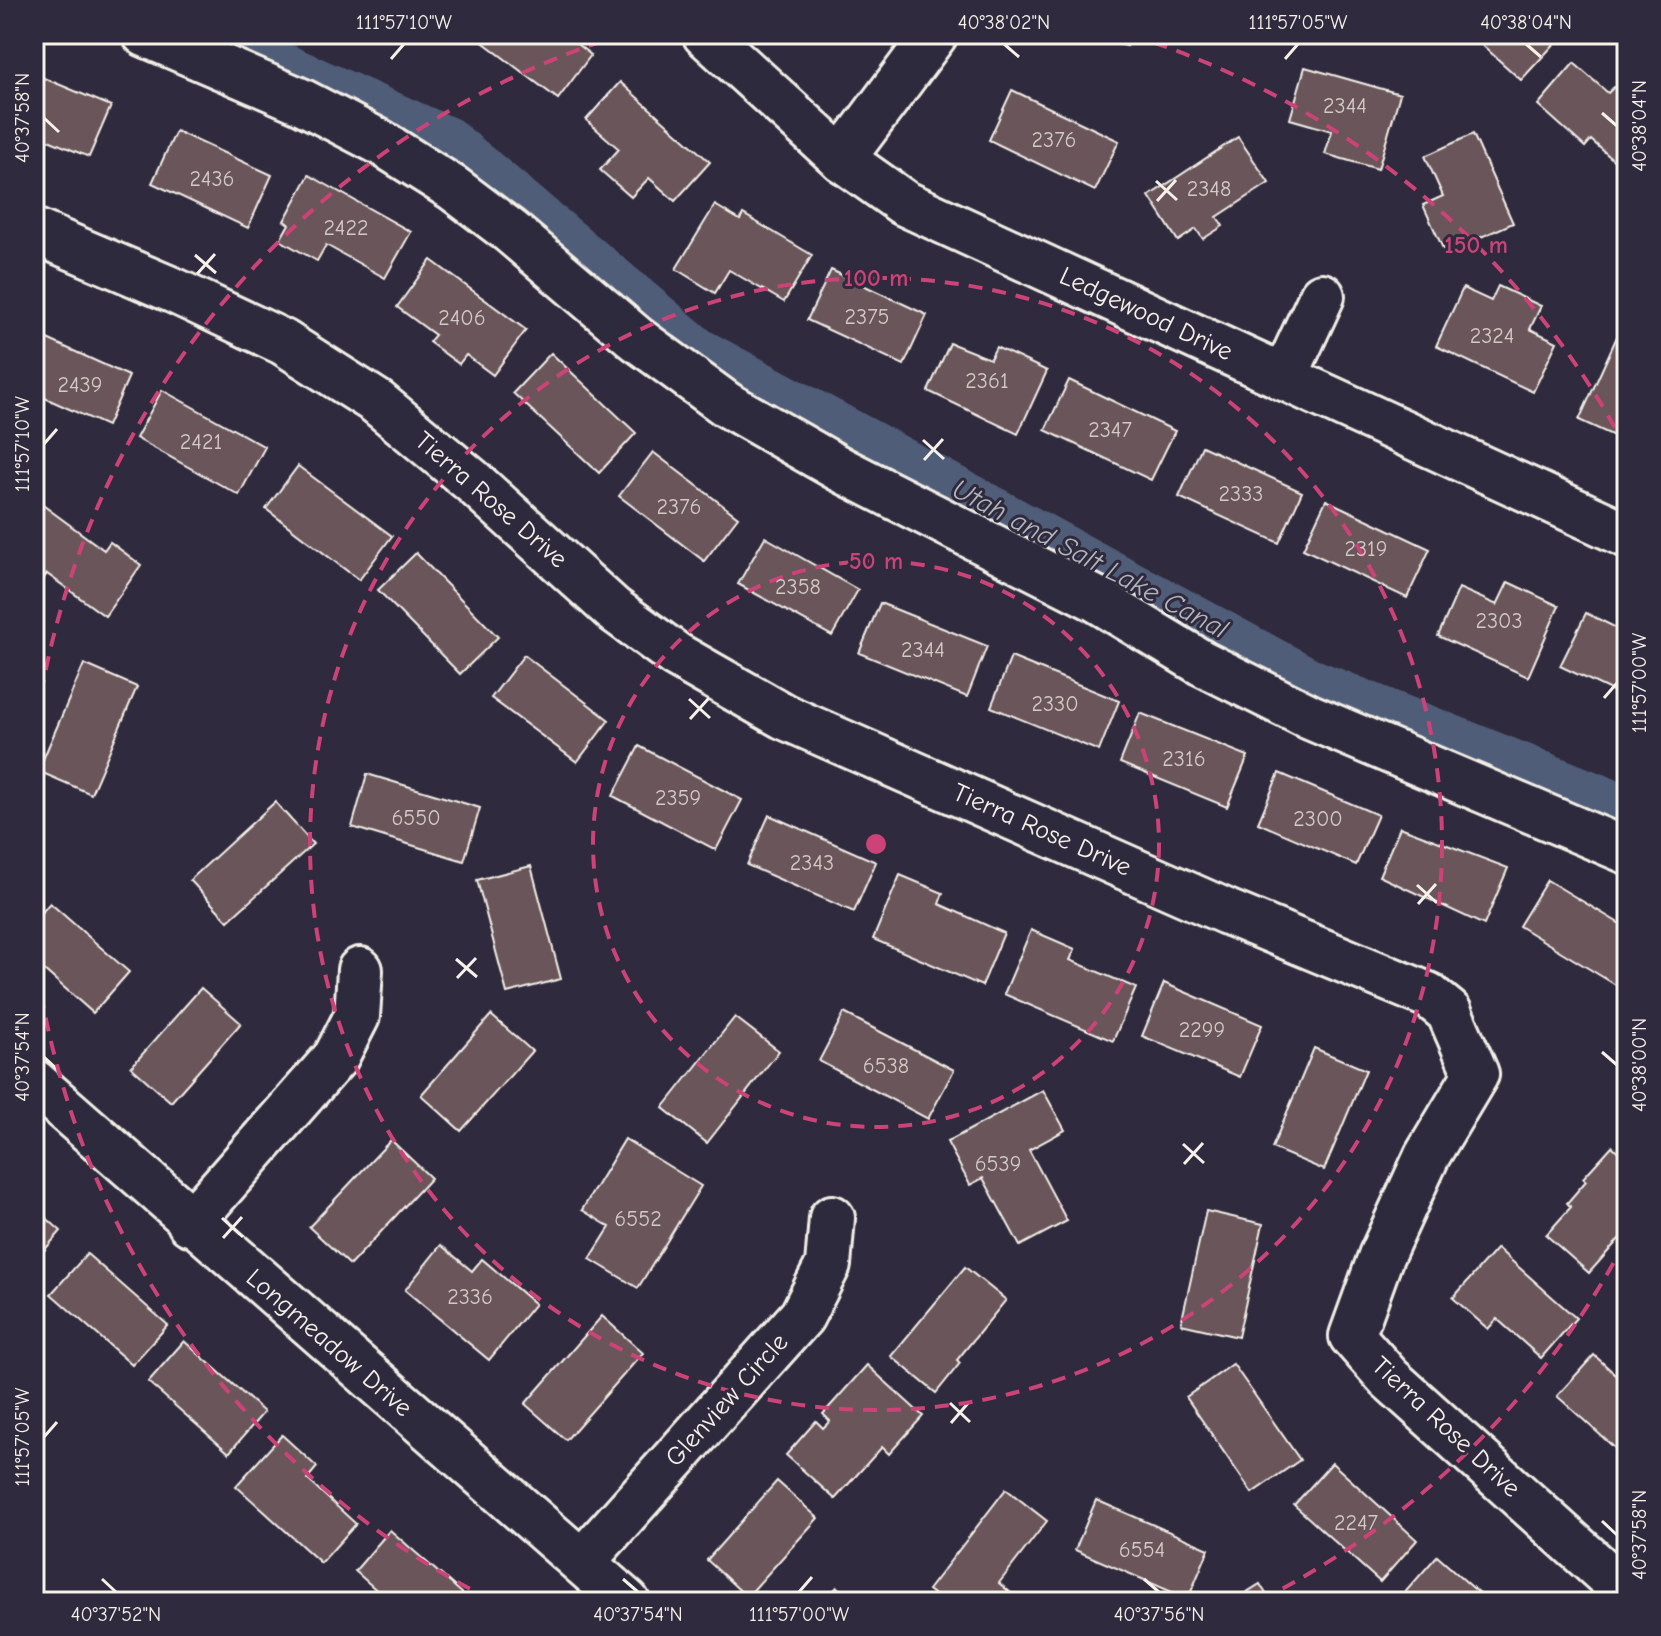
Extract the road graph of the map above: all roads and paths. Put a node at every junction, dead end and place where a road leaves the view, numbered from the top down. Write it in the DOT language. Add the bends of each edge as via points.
graph roads {
  1 [pos="145,34"];
  2 [pos="705,34"];
  3 [pos="935,34"];
  4 [pos="842,159"];
  5 [pos="34,231"];
  6 [pos="1322,296"];
  7 [pos="1284,378"];
  8 [pos="1627,535"];
  9 [pos="1627,851"];
  10 [pos="360,970"];
  11 [pos="34,1082"];
  12 [pos="832,1218"];
  13 [pos="190,1223"];
  14 [pos="582,1562"];
  15 [pos="1627,1593"];
  16 [pos="627,1602"];
  1 -- 9 [label="street" via="301,101 393,150 510,231 637,339 726,404 840,469 1096,599 1202,663 1310,717"];
  2 -- 4 [label="street, Ledgewood Drive"];
  3 -- 4 [label="street"];
  4 -- 7 [label="street, Ledgewood Drive" via="904,203"];
  5 -- 15 [label="street, Tierra Rose Drive" via="283,342 377,402 613,609 676,655 783,716 1227,912 1407,984 1449,1012 1476,1074 1427,1156 1352,1336 1389,1378"];
  6 -- 7 [label="street"];
  7 -- 8 [label="street, Ledgewood Drive"];
  10 -- 13 [label="street" via="357,1016 336,1057"];
  11 -- 13 [label="street, Longmeadow Drive"];
  12 -- 14 [label="street, Glenview Circle" via="828,1265 802,1316"];
  13 -- 14 [label="street, Longmeadow Drive"];
  14 -- 16 [label="street, Longmeadow Drive"];
}
